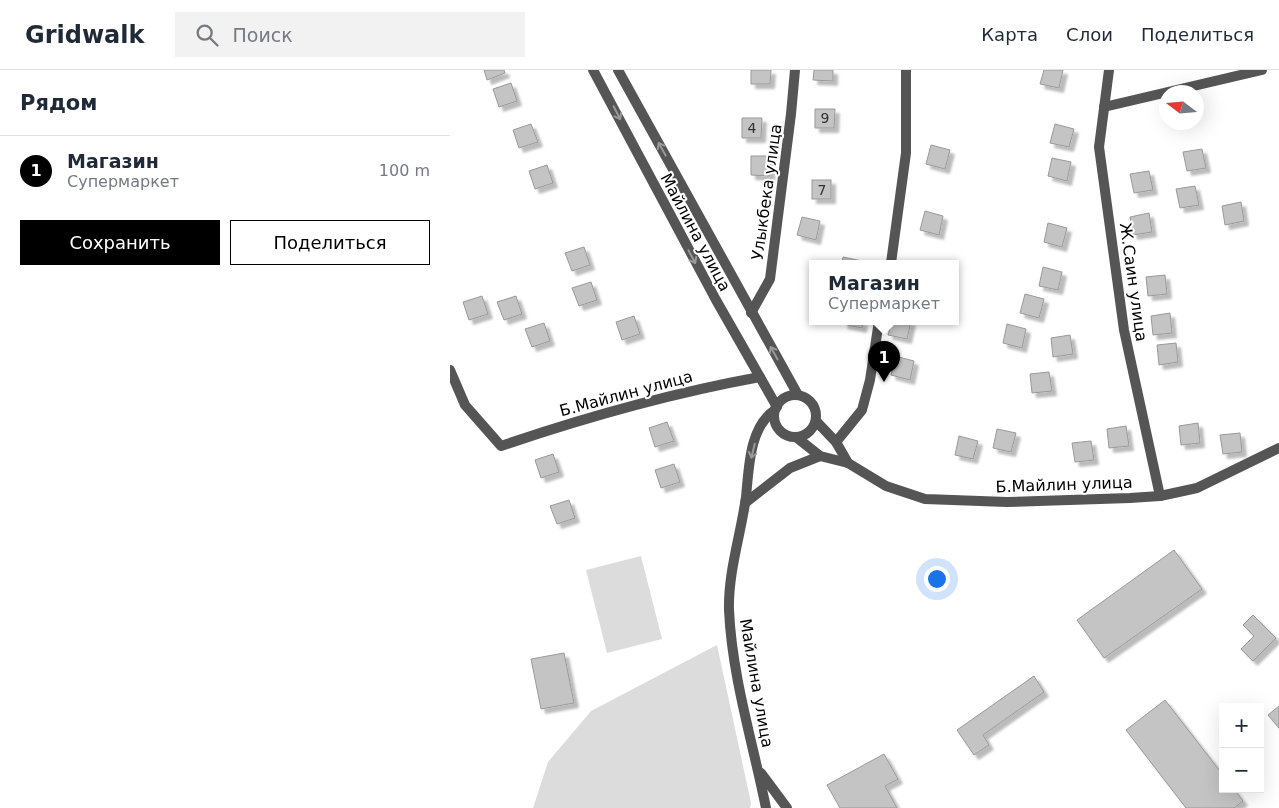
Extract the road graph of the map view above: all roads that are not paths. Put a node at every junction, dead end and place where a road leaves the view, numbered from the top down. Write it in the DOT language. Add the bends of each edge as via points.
graph roads {
  1 [pos="593,70"];
  2 [pos="618,70"];
  3 [pos="795,70"];
  4 [pos="906,70"];
  5 [pos="1109,70"];
  6 [pos="1262,70"];
  7 [pos="1104,107"];
  8 [pos="891,260"];
  9 [pos="751,313"];
  10 [pos="878,325"];
  11 [pos="450,370"];
  12 [pos="760,377"];
  13 [pos="798,396"];
  14 [pos="776,408"];
  15 [pos="816,421"];
  16 [pos="796,438"];
  17 [pos="836,442"];
  18 [pos="1279,448"];
  19 [pos="820,456"];
  20 [pos="848,463"];
  21 [pos="1160,496"];
  22 [pos="745,503"];
  23 [pos="758,770"];
  24 [pos="766,808"];
  25 [pos="787,808"];
  1 -- 12 [label="street, Майлина улица, one-way"];
  9 -- 2 [label="street, Майлина улица, one-way"];
  3 -- 9 [label="street, Улыкбека улица" via="770,280"];
  4 -- 8 [label="street" via="906,153"];
  5 -- 7 [label="street, Ж.Саин улица"];
  6 -- 7 [label="street"];
  7 -- 21 [label="street, Ж.Саин улица" via="1099,147 1123,320"];
  13 -- 9 [label="street, Майлина улица, one-way"];
  10 -- 17 [label="street" via="862,410"];
  11 -- 12 [label="street, Б.Майлин улица" via="465,405 501,446 677,394"];
  12 -- 14 [label="street, Майлина улица"];
  13 -- 14 [label="street, Майлина улица" via="789,396"];
  13 -- 15 [label="street, Майлина улица" via="812,404"];
  14 -- 16 [label="street, Майлина улица" via="776,425 780,432"];
  14 -- 22 [label="street, Майлина улица, one-way" via="766,416 759,429 750,462"];
  15 -- 16 [label="street" via="805,435"];
  15 -- 17 [label="street, Б.Майлин улица"];
  16 -- 19 [label="street, Б.Майлин улица"];
  17 -- 20 [label="street, Б.Майлин улица"];
  18 -- 21 [label="street, Б.Майлин улица" via="1197,488"];
  19 -- 20 [label="street, Б.Майлин улица"];
  19 -- 22 [label="street" via="790,468"];
  20 -- 21 [label="street, Б.Майлин улица" via="886,486 924,499 1007,502"];
  22 -- 23 [label="street, Майлина улица" via="729,608 744,708"];
  23 -- 24 [label="street, Майлина улица"];
  23 -- 25 [label="street"];
}
